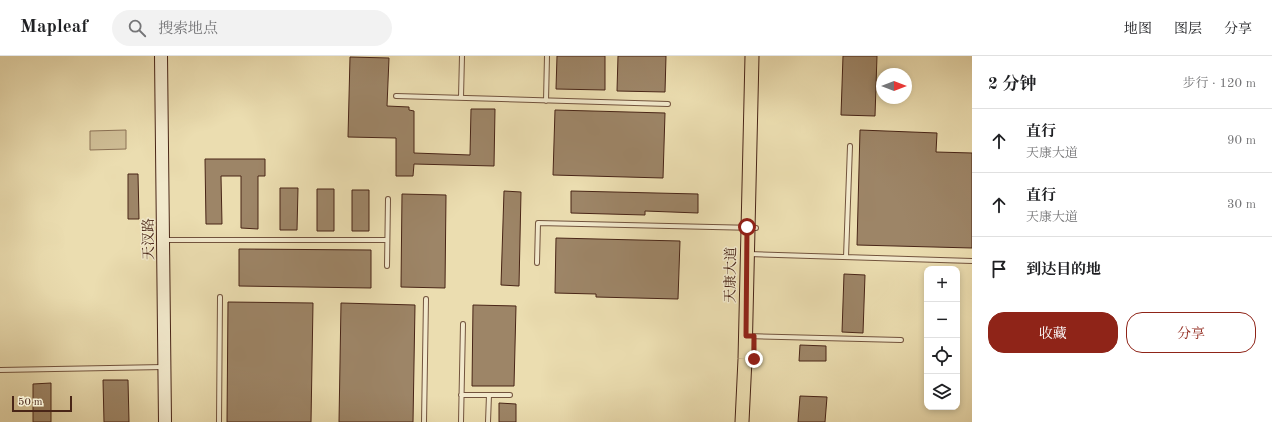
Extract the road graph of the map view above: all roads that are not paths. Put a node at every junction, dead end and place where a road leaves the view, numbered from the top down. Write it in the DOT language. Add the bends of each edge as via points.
graph roads {
  1 [pos="161,56"];
  2 [pos="462,56"];
  3 [pos="547,56"];
  4 [pos="752,56"];
  5 [pos="760,56"];
  6 [pos="396,96"];
  7 [pos="461,97"];
  8 [pos="546,100"];
  9 [pos="668,104"];
  10 [pos="850,146"];
  11 [pos="388,199"];
  12 [pos="752,227"];
  13 [pos="163,240"];
  14 [pos="387,240"];
  15 [pos="751,254"];
  16 [pos="846,257"];
  17 [pos="972,261"];
  18 [pos="538,263"];
  19 [pos="387,266"];
  20 [pos="220,297"];
  21 [pos="426,299"];
  22 [pos="463,324"];
  23 [pos="750,336"];
  24 [pos="901,340"];
  25 [pos="164,368"];
  26 [pos="0,370"];
  27 [pos="461,395"];
  28 [pos="489,395"];
  29 [pos="510,395"];
  30 [pos="165,422"];
  31 [pos="219,422"];
  32 [pos="424,422"];
  33 [pos="461,422"];
  34 [pos="488,422"];
  35 [pos="742,422"];
  36 [pos="751,422"];
  1 -- 13 [label="street, 天汊路"];
  2 -- 7 [label="lane"];
  3 -- 8 [label="lane"];
  4 -- 12 [label="main road, 天康大道"];
  5 -- 12 [label="main road, 天康大道"];
  6 -- 7 [label="lane"];
  7 -- 8 [label="lane"];
  8 -- 9 [label="lane"];
  10 -- 16 [label="lane"];
  11 -- 14 [label="lane"];
  12 -- 15 [label="main road, 天康大道"];
  12 -- 18 [label="lane" via="538,223"];
  13 -- 14 [label="lane"];
  13 -- 25 [label="street, 天汊路"];
  14 -- 19 [label="lane"];
  15 -- 16 [label="lane"];
  15 -- 23 [label="main road, 天康大道"];
  16 -- 17 [label="lane"];
  20 -- 31 [label="lane"];
  21 -- 32 [label="lane"];
  22 -- 27 [label="lane"];
  23 -- 24 [label="lane"];
  23 -- 35 [label="main road, 天康大道"];
  23 -- 36 [label="main road, 天康大道"];
  25 -- 26 [label="lane"];
  25 -- 30 [label="street, 天汊路"];
  27 -- 28 [label="lane"];
  27 -- 33 [label="lane"];
  28 -- 29 [label="lane"];
  28 -- 34 [label="lane"];
}
